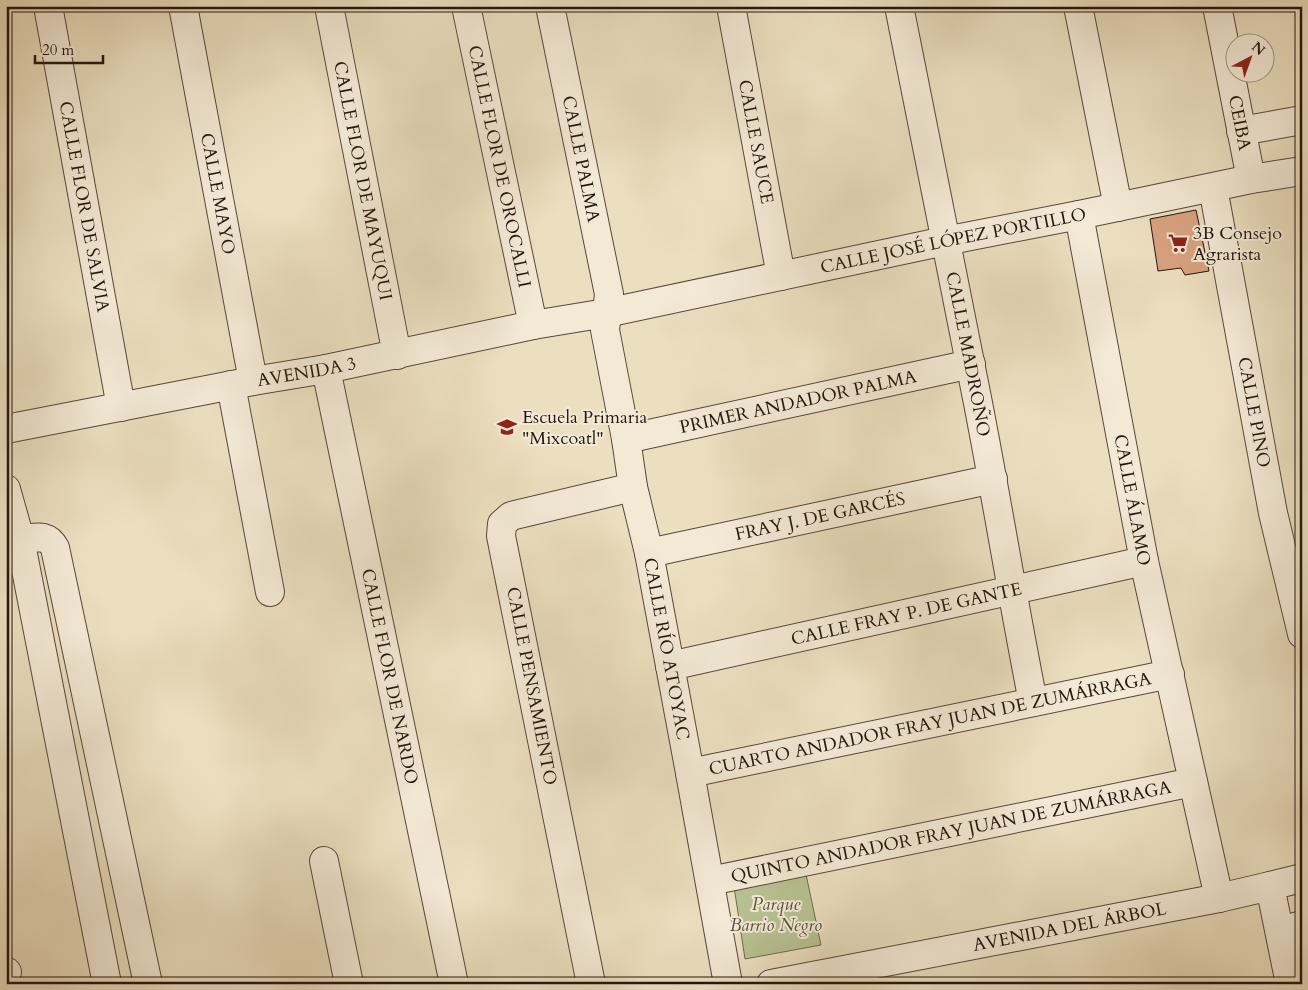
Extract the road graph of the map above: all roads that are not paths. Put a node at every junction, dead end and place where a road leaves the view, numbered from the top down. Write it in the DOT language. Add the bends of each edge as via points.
graph roads {
  1 [pos="48,6"];
  2 [pos="183,6"];
  3 [pos="329,6"];
  4 [pos="466,6"];
  5 [pos="550,6"];
  6 [pos="730,6"];
  7 [pos="899,6"];
  8 [pos="1078,6"];
  9 [pos="1223,7"];
  10 [pos="1302,120"];
  11 [pos="1241,130"];
  12 [pos="1302,171"];
  13 [pos="1251,179"];
  14 [pos="1213,188"];
  15 [pos="1118,207"];
  16 [pos="1079,215"];
  17 [pos="945,241"];
  18 [pos="781,276"];
  19 [pos="606,313"];
  20 [pos="533,325"];
  21 [pos="397,355"];
  22 [pos="971,364"];
  23 [pos="326,369"];
  24 [pos="242,383"];
  25 [pos="121,407"];
  26 [pos="6,429"];
  27 [pos="626,439"];
  28 [pos="993,479"];
  29 [pos="634,487"];
  30 [pos="6,490"];
  31 [pos="20,539"];
  32 [pos="649,553"];
  33 [pos="1144,561"];
  34 [pos="1011,591"];
  35 [pos="270,592"];
  36 [pos="1302,634"];
  37 [pos="670,666"];
  38 [pos="1170,674"];
  39 [pos="1033,702"];
  40 [pos="690,773"];
  41 [pos="1193,782"];
  42 [pos="324,861"];
  43 [pos="1302,878"];
  44 [pos="710,882"];
  45 [pos="1270,886"];
  46 [pos="1219,898"];
  47 [pos="1291,928"];
  48 [pos="872,974"];
  49 [pos="106,984"];
  50 [pos="148,984"];
  51 [pos="349,984"];
  52 [pos="454,984"];
  53 [pos="591,984"];
  54 [pos="728,984"];
  55 [pos="771,984"];
  56 [pos="1290,984"];
  1 -- 25 [label="street, CALLE FLOR DE SALVIA"];
  2 -- 24 [label="street, CALLE MAYO"];
  3 -- 21 [label="street, CALLE FLOR DE MAYUQUI"];
  4 -- 20 [label="street, CALLE FLOR DE OROCALLI"];
  5 -- 19 [label="street, CALLE PALMA" via="609,294"];
  6 -- 18 [label="street, CALLE SAUCE"];
  7 -- 17 [label="street, CALLE MADROÑO"];
  8 -- 15 [label="street"];
  9 -- 11 [label="street, CEIBA"];
  10 -- 11 [label="street"];
  11 -- 13 [label="street, CEIBA"];
  12 -- 13 [label="street, CALLE JOSÉ LÓPEZ PORTILLO"];
  13 -- 14 [label="street, CALLE JOSÉ LÓPEZ PORTILLO"];
  14 -- 15 [label="street, CALLE JOSÉ LÓPEZ PORTILLO"];
  14 -- 36 [label="street, CALLE PINO" via="1273,513"];
  15 -- 16 [label="street, CALLE JOSÉ LÓPEZ PORTILLO"];
  16 -- 17 [label="street, CALLE JOSÉ LÓPEZ PORTILLO"];
  16 -- 33 [label="street, CALLE ÁLAMO"];
  17 -- 18 [label="street, CALLE JOSÉ LÓPEZ PORTILLO"];
  17 -- 22 [label="street, CALLE MADROÑO"];
  18 -- 19 [label="street, CALLE JOSÉ LÓPEZ PORTILLO"];
  19 -- 20 [label="street, AVENIDA 3"];
  19 -- 27 [label="street, CALLE RÍO ATOYAC" via="605,330"];
  20 -- 21 [label="street, AVENIDA 3"];
  21 -- 23 [label="street, AVENIDA 3"];
  22 -- 27 [label="street, PRIMER ANDADOR PALMA"];
  22 -- 28 [label="street, CALLE MADROÑO"];
  23 -- 24 [label="street, AVENIDA 3"];
  23 -- 52 [label="street, CALLE FLOR DE NARDO"];
  24 -- 25 [label="street, AVENIDA 3"];
  24 -- 35 [label="street, CALLE MAYO"];
  25 -- 26 [label="street, AVENIDA 3"];
  27 -- 29 [label="street, CALLE RÍO ATOYAC"];
  28 -- 32 [label="street, FRAY J. DE GARCÉS"];
  28 -- 34 [label="street, CALLE MADROÑO"];
  29 -- 32 [label="street, CALLE RÍO ATOYAC"];
  29 -- 53 [label="street, CALLE PENSAMIENTO" via="511,516 502,524 501,536"];
  30 -- 31 [label="street"];
  31 -- 49 [label="street"];
  31 -- 50 [label="street" via="43,537 56,548"];
  32 -- 37 [label="street, CALLE RÍO ATOYAC"];
  33 -- 34 [label="street, CALLE FRAY P. DE GANTE"];
  33 -- 38 [label="street, CALLE ÁLAMO"];
  34 -- 37 [label="street, CALLE FRAY P. DE GANTE"];
  34 -- 39 [label="street, CALLE MADROÑO"];
  37 -- 40 [label="street, CALLE RÍO ATOYAC"];
  38 -- 39 [label="street, CUARTO ANDADOR FRAY JUAN DE ZUMÁRRAGA"];
  38 -- 41 [label="street, CALLE ÁLAMO"];
  39 -- 40 [label="street, CUARTO ANDADOR FRAY JUAN DE ZUMÁRRAGA"];
  40 -- 44 [label="street, CALLE RÍO ATOYAC"];
  41 -- 44 [label="street, QUINTO ANDADOR FRAY JUAN DE ZUMÁRRAGA"];
  41 -- 46 [label="street, CALLE ÁLAMO"];
  42 -- 51 [label="street"];
  43 -- 45 [label="street, AVENIDA DEL ÁRBOL"];
  44 -- 54 [label="street, CALLE RÍO ATOYAC"];
  45 -- 46 [label="street, AVENIDA DEL ÁRBOL"];
  45 -- 47 [label="street"];
  46 -- 48 [label="street, AVENIDA DEL ÁRBOL"];
  47 -- 56 [label="street"];
  48 -- 55 [label="street, AVENIDA DEL ÁRBOL"];
}
